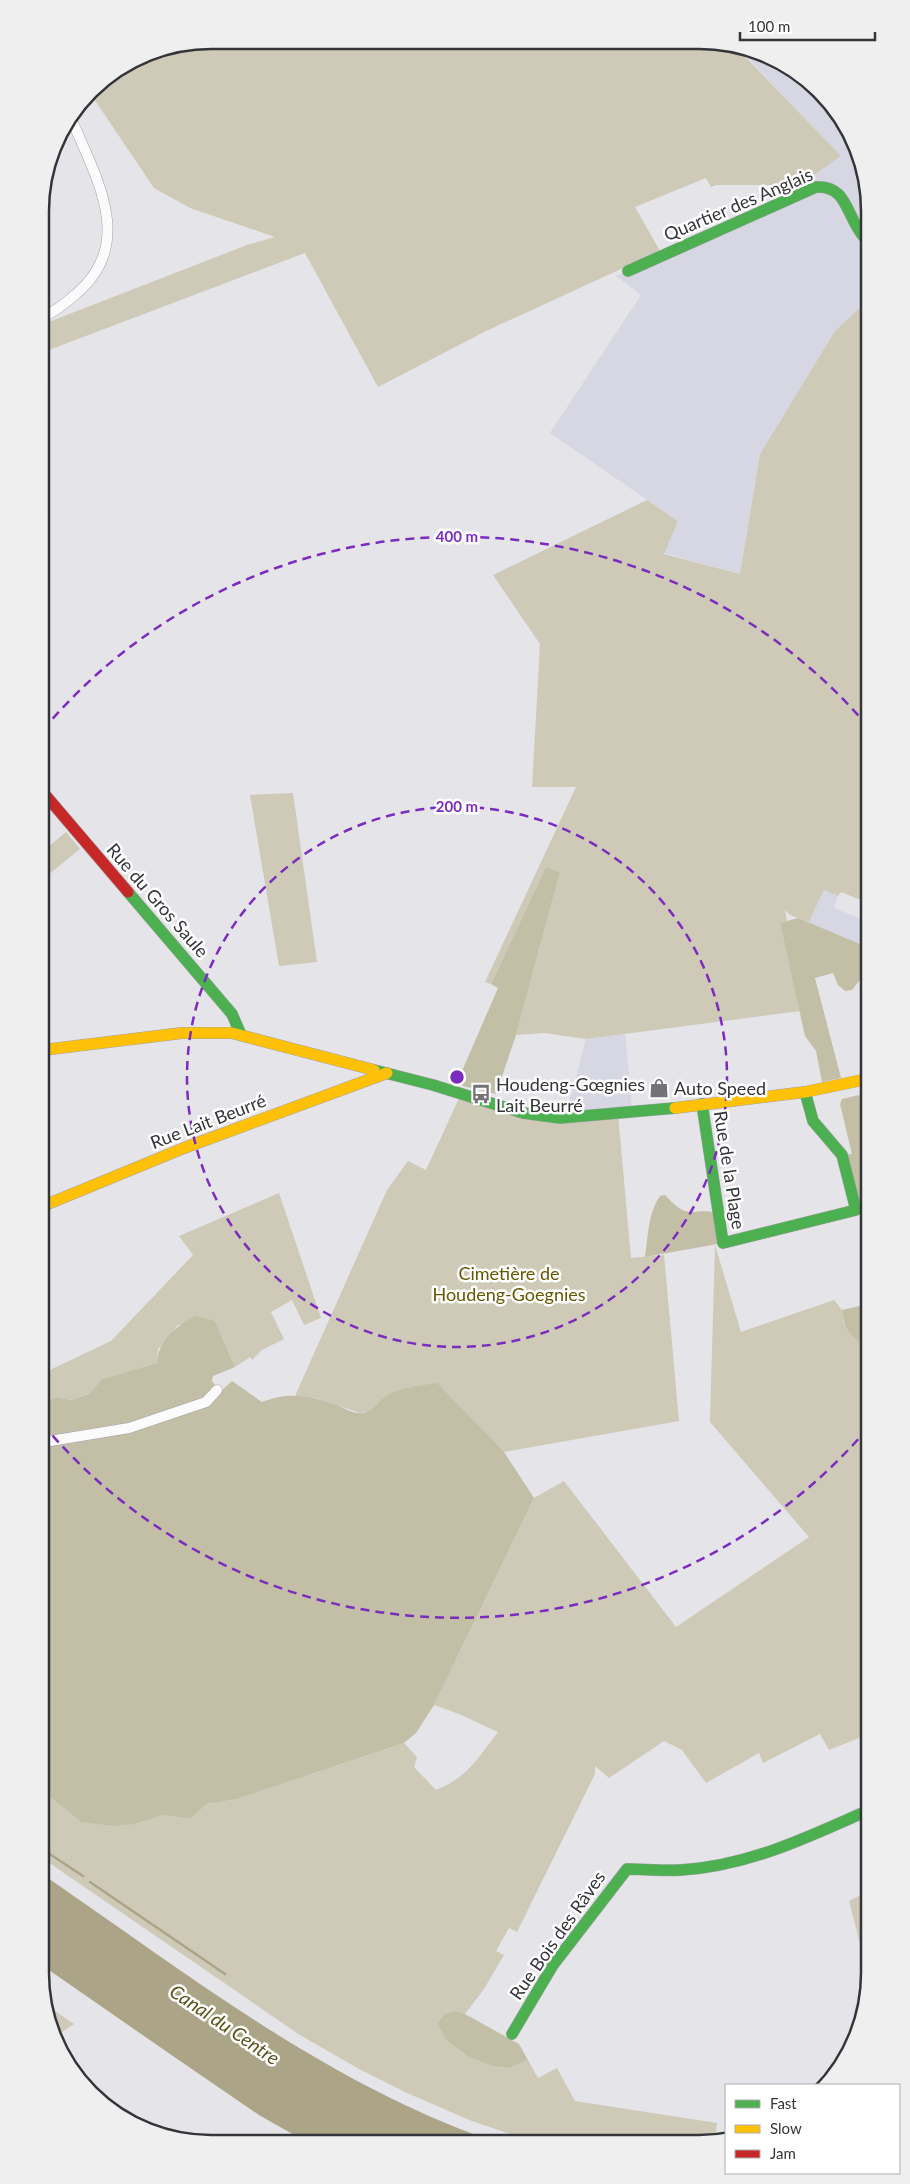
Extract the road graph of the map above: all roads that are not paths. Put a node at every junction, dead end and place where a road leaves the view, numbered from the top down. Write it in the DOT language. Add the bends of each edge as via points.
graph roads {
  1 [pos="74,125"];
  2 [pos="861,233"];
  3 [pos="628,271"];
  4 [pos="49,314"];
  5 [pos="49,799"];
  6 [pos="241,1035"];
  7 [pos="49,1049"];
  8 [pos="387,1073"];
  9 [pos="861,1080"];
  10 [pos="805,1092"];
  11 [pos="702,1104"];
  12 [pos="49,1204"];
  13 [pos="217,1390"];
  14 [pos="49,1441"];
  15 [pos="861,1814"];
  16 [pos="512,2034"];
  1 -- 4 [label="street" via="106,206 108,239 94,275 61,307"];
  2 -- 3 [label="street, Quartier des Anglais" via="850,220 837,190 827,185 816,187"];
  5 -- 6 [label="street, Rue du Gros Saule" via="232,1014"];
  6 -- 7 [label="street" via="182,1033"];
  6 -- 8 [label="street"];
  8 -- 11 [label="street" via="541,1117 618,1114"];
  8 -- 12 [label="street, Rue Lait Beurré" via="184,1148"];
  9 -- 10 [label="street"];
  10 -- 11 [label="street"];
  10 -- 11 [label="street, Rue de la Plage" via="813,1121 842,1155 856,1210 723,1242"];
  13 -- 14 [label="street" via="206,1402 129,1428"];
  15 -- 16 [label="street, Rue Bois des Râves" via="785,1847 719,1865 680,1870 627,1869 553,1965"];
}
